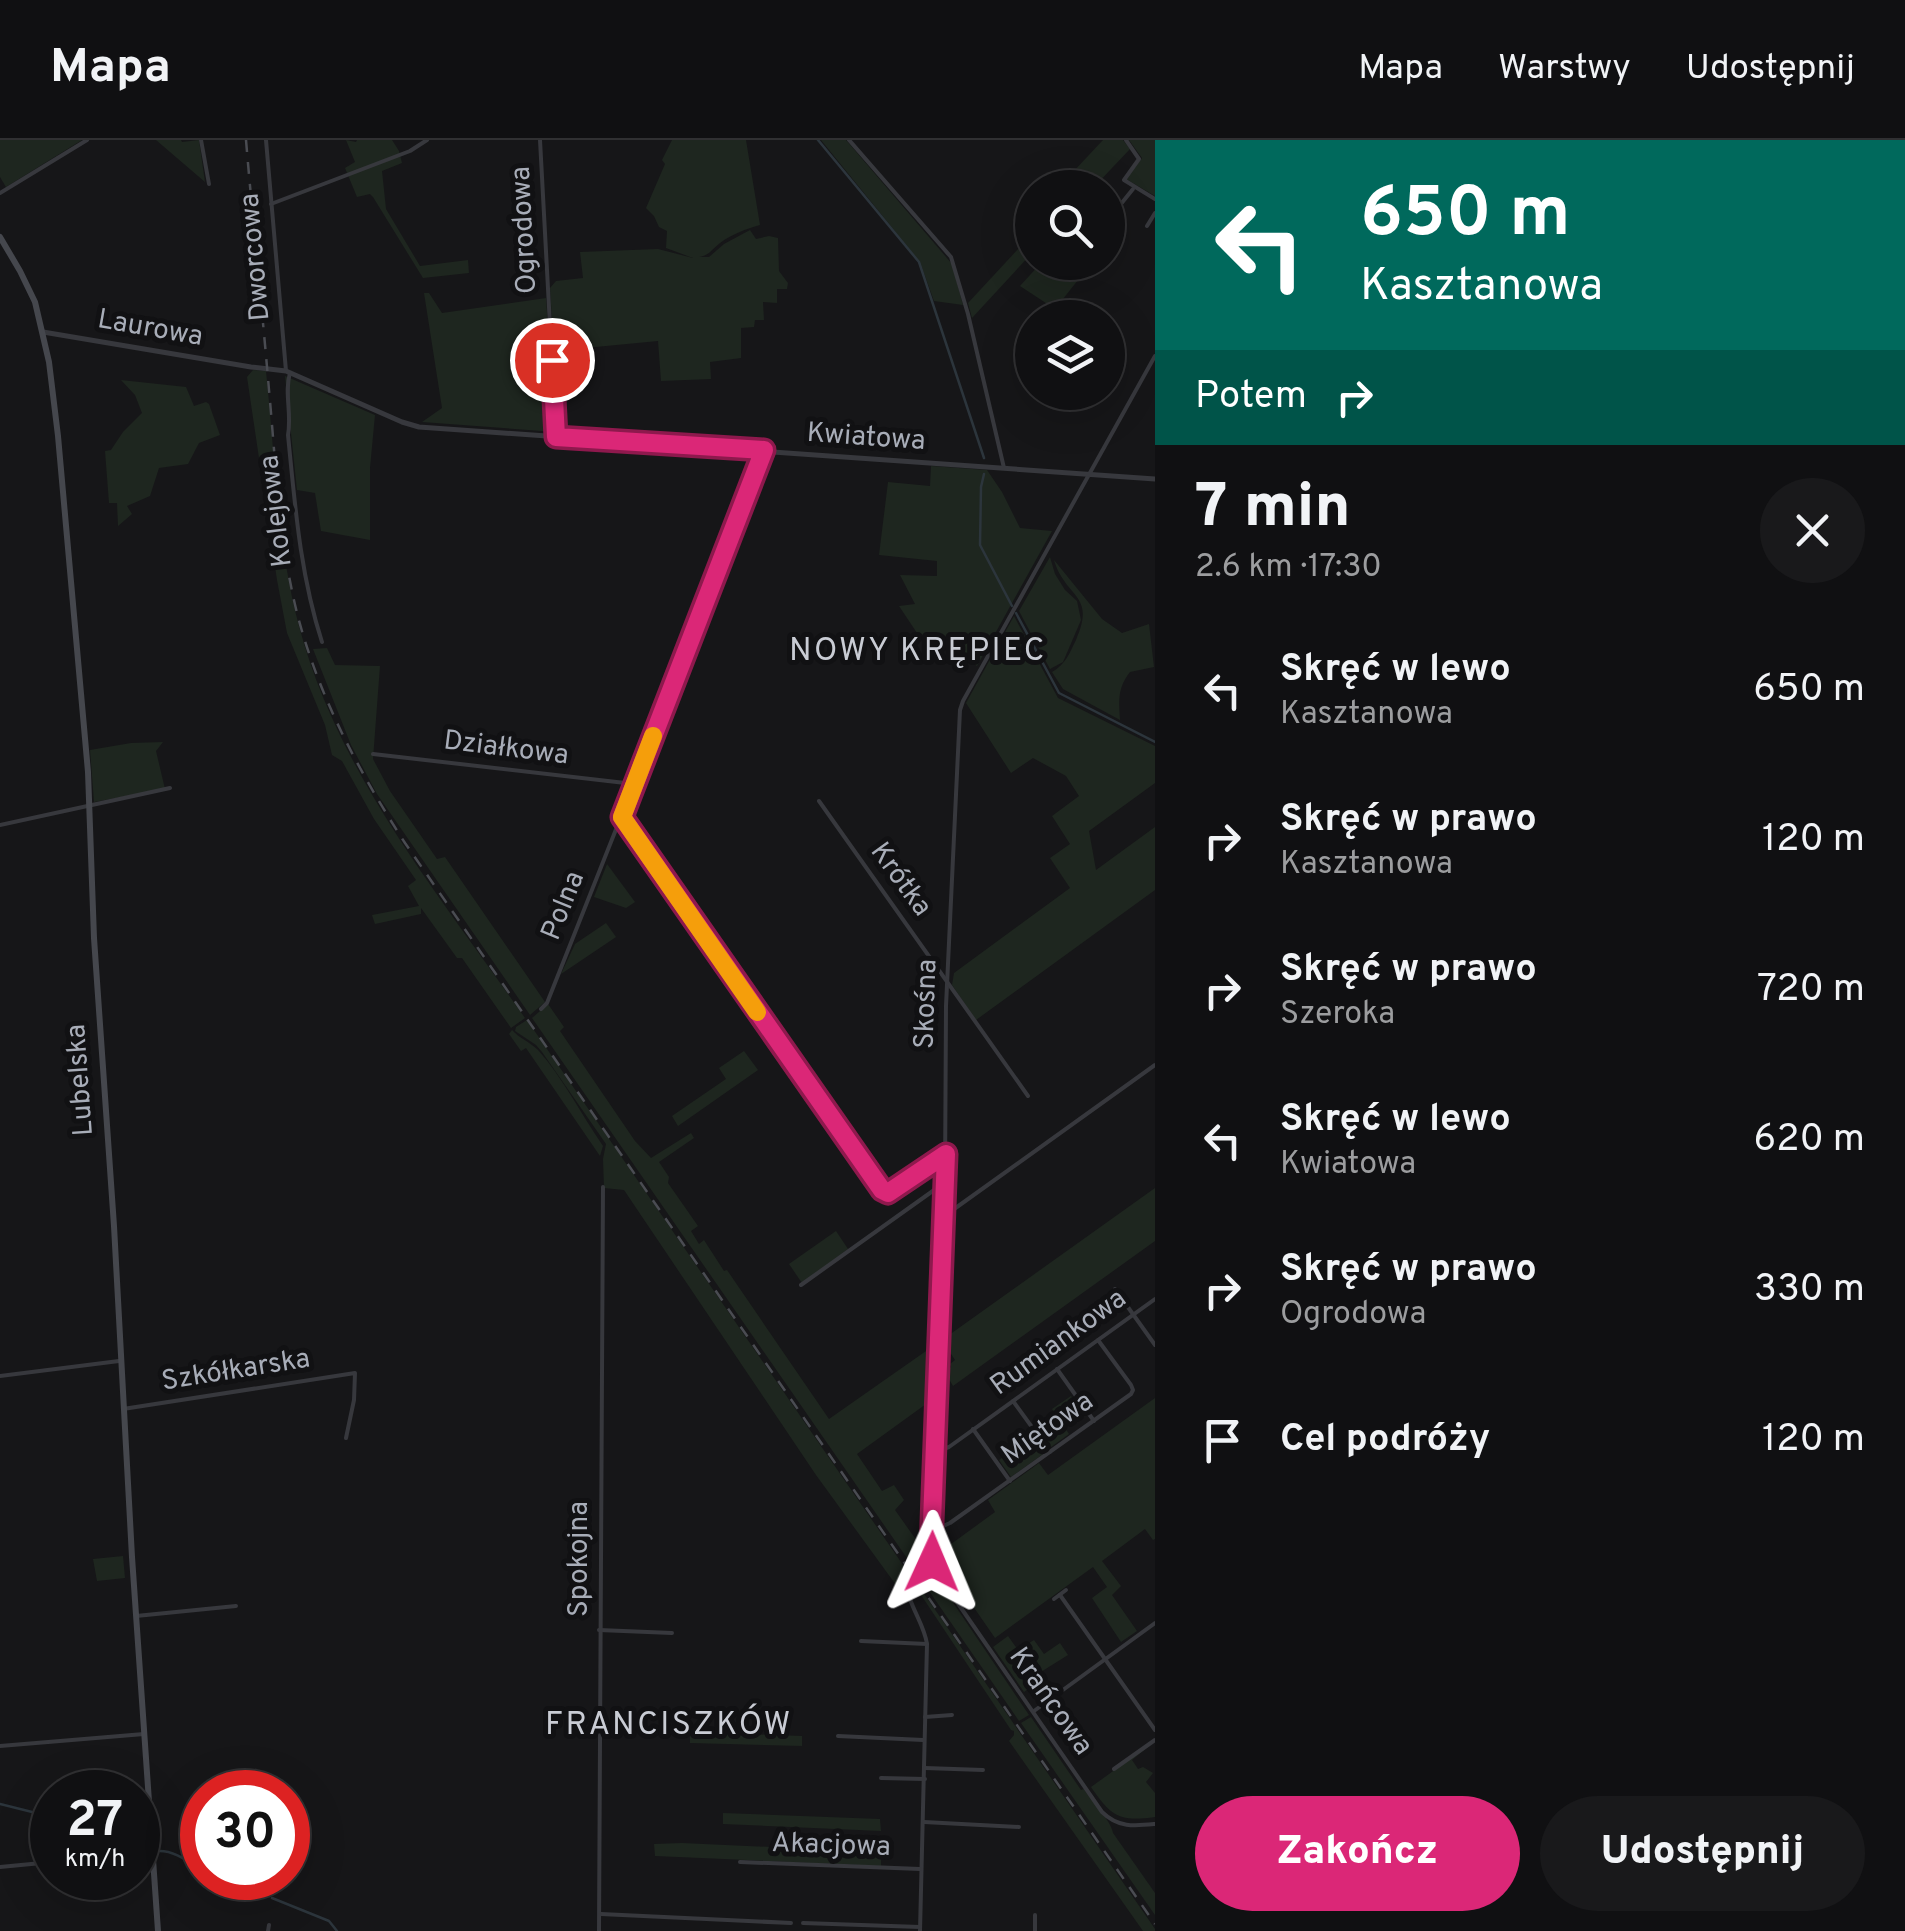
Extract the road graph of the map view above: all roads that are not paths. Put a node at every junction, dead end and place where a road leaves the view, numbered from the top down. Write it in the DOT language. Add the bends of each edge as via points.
graph roads {
  1 [pos="86,140"];
  2 [pos="201,140"];
  3 [pos="266,140"];
  4 [pos="426,140"];
  5 [pos="540,140"];
  6 [pos="849,140"];
  7 [pos="1126,140"];
  8 [pos="210,184"];
  9 [pos="1134,187"];
  10 [pos="0,193"];
  11 [pos="1125,198"];
  12 [pos="1155,199"];
  13 [pos="271,204"];
  14 [pos="1155,213"];
  15 [pos="1147,226"];
  16 [pos="0,236"];
  17 [pos="43,332"];
  18 [pos="1155,356"];
  19 [pos="288,372"];
  20 [pos="556,437"];
  21 [pos="764,450"];
  22 [pos="1004,468"];
  23 [pos="1088,474"];
  24 [pos="1155,479"];
  25 [pos="322,642"];
  26 [pos="373,754"];
  27 [pos="634,784"];
  28 [pos="170,788"];
  29 [pos="818,801"];
  30 [pos="89,806"];
  31 [pos="622,817"];
  32 [pos="0,825"];
  33 [pos="948,983"];
  34 [pos="542,1009"];
  35 [pos="1155,1066"];
  36 [pos="1028,1096"];
  37 [pos="946,1154"];
  38 [pos="945,1182"];
  39 [pos="603,1187"];
  40 [pos="944,1214"];
  41 [pos="802,1285"];
  42 [pos="1115,1289"];
  43 [pos="1155,1299"];
  44 [pos="1133,1314"];
  45 [pos="1098,1340"];
  46 [pos="1155,1345"];
  47 [pos="120,1361"];
  48 [pos="1057,1369"];
  49 [pos="0,1376"];
  50 [pos="1013,1401"];
  51 [pos="123,1409"];
  52 [pos="1094,1421"];
  53 [pos="974,1429"];
  54 [pos="346,1438"];
  55 [pos="935,1452"];
  56 [pos="1050,1452"];
  57 [pos="1010,1481"];
  58 [pos="932,1531"];
  59 [pos="934,1567"];
  60 [pos="907,1584"];
  61 [pos="1066,1590"];
  62 [pos="1060,1594"];
  63 [pos="1054,1599"];
  64 [pos="236,1606"];
  65 [pos="136,1616"];
  66 [pos="1155,1623"];
  67 [pos="600,1630"];
  68 [pos="672,1633"];
  69 [pos="860,1642"];
  70 [pos="927,1644"];
  71 [pos="1105,1660"];
  72 [pos="1032,1712"];
  73 [pos="952,1715"];
  74 [pos="925,1717"];
  75 [pos="1155,1730"];
  76 [pos="144,1734"];
  77 [pos="838,1736"];
  78 [pos="924,1740"];
  79 [pos="1155,1740"];
  80 [pos="0,1746"];
  81 [pos="925,1768"];
  82 [pos="1114,1769"];
  83 [pos="147,1770"];
  84 [pos="983,1770"];
  85 [pos="881,1778"];
  86 [pos="925,1779"];
  87 [pos="924,1822"];
  88 [pos="1155,1824"];
  89 [pos="1020,1827"];
  90 [pos="740,1862"];
  91 [pos="30,1865"];
  92 [pos="0,1868"];
  93 [pos="922,1870"];
  94 [pos="156,1900"];
  95 [pos="599,1914"];
  96 [pos="1035,1915"];
  97 [pos="791,1923"];
  98 [pos="803,1923"];
  99 [pos="920,1929"];
  100 [pos="158,1931"];
  101 [pos="599,1931"];
  102 [pos="1035,1931"];
  1 -- 10 [label="street"];
  2 -- 8 [label="street"];
  3 -- 13 [label="street, Dworcowa"];
  4 -- 13 [label="street"];
  5 -- 20 [label="street, Ogrodowa"];
  6 -- 22 [label="street" via="952,258"];
  7 -- 9 [label="street" via="1139,158 1124,180"];
  9 -- 11 [label="street"];
  9 -- 12 [label="street"];
  13 -- 19 [label="street, Dworcowa"];
  14 -- 15 [label="street"];
  16 -- 17 [label="main road, Lubelska" via="30,289"];
  17 -- 19 [label="street, Laurowa"];
  17 -- 30 [label="main road, Lubelska" via="56,411"];
  18 -- 23 [label="street, Skośna"];
  19 -- 20 [label="street, Kwiatowa" via="410,425"];
  19 -- 25 [label="street, Kolejowa" via="301,558"];
  20 -- 21 [label="street, Kwiatowa"];
  21 -- 22 [label="street, Kwiatowa"];
  21 -- 27 [label="street, Polna"];
  22 -- 23 [label="street, Kwiatowa"];
  23 -- 24 [label="street, Kwiatowa"];
  23 -- 33 [label="street, Skośna" via="960,706"];
  26 -- 27 [label="street, Działkowa"];
  27 -- 31 [label="street, Polna"];
  28 -- 30 [label="street"];
  29 -- 33 [label="street, Krótka"];
  30 -- 32 [label="street"];
  30 -- 47 [label="main road, Lubelska"];
  31 -- 34 [label="street, Polna"];
  31 -- 37 [label="street" via="882,1190 888,1193"];
  33 -- 36 [label="street"];
  33 -- 37 [label="street, Skośna"];
  35 -- 40 [label="street"];
  37 -- 38 [label="street, Skośna"];
  38 -- 40 [label="street, Skośna"];
  38 -- 41 [label="street"];
  39 -- 67 [label="street, Spokojna"];
  40 -- 55 [label="street, Skośna"];
  42 -- 44 [label="street"];
  43 -- 44 [label="street, Rumiankowa"];
  44 -- 45 [label="street, Rumiankowa"];
  44 -- 46 [label="street"];
  45 -- 48 [label="street, Rumiankowa"];
  45 -- 52 [label="street, Miętowa" via="1133,1390"];
  47 -- 49 [label="street"];
  47 -- 51 [label="main road, Lubelska"];
  48 -- 50 [label="street, Rumiankowa"];
  48 -- 52 [label="street"];
  50 -- 53 [label="street, Rumiankowa"];
  50 -- 56 [label="street"];
  51 -- 54 [label="street, Szkółkarska" via="355,1373"];
  51 -- 65 [label="main road, Lubelska"];
  52 -- 56 [label="street, Miętowa"];
  53 -- 55 [label="street, Rumiankowa"];
  53 -- 57 [label="street"];
  55 -- 58 [label="street, Skośna"];
  56 -- 57 [label="street, Miętowa"];
  57 -- 58 [label="street, Miętowa"];
  58 -- 59 [label="street, Skośna"];
  59 -- 72 [label="street, Krańcowa"];
  60 -- 70 [label="street, Akacjowa"];
  61 -- 62 [label="street"];
  62 -- 63 [label="street"];
  62 -- 71 [label="street"];
  64 -- 65 [label="street"];
  65 -- 76 [label="main road, Lubelska"];
  66 -- 71 [label="street"];
  67 -- 68 [label="street"];
  67 -- 95 [label="street, Spokojna"];
  69 -- 70 [label="street"];
  70 -- 74 [label="street, Akacjowa"];
  71 -- 72 [label="street"];
  71 -- 75 [label="street"];
  72 -- 88 [label="street, Krańcowa" via="1108,1818"];
  73 -- 74 [label="street"];
  74 -- 78 [label="street, Akacjowa"];
  76 -- 80 [label="street"];
  76 -- 83 [label="main road, Lubelska"];
  77 -- 78 [label="street"];
  78 -- 81 [label="street, Akacjowa"];
  79 -- 82 [label="street"];
  81 -- 84 [label="street"];
  81 -- 86 [label="street, Akacjowa"];
  85 -- 86 [label="street"];
  86 -- 87 [label="street, Akacjowa"];
  87 -- 89 [label="street"];
  87 -- 93 [label="street, Akacjowa"];
  90 -- 93 [label="street, Akacjowa"];
  91 -- 92 [label="street"];
  93 -- 99 [label="street, Akacjowa"];
  94 -- 100 [label="main road, Lubelska"];
  95 -- 97 [label="street"];
  95 -- 101 [label="street, Spokojna"];
  96 -- 102 [label="street"];
  98 -- 99 [label="street, Akacjowa"];
}
